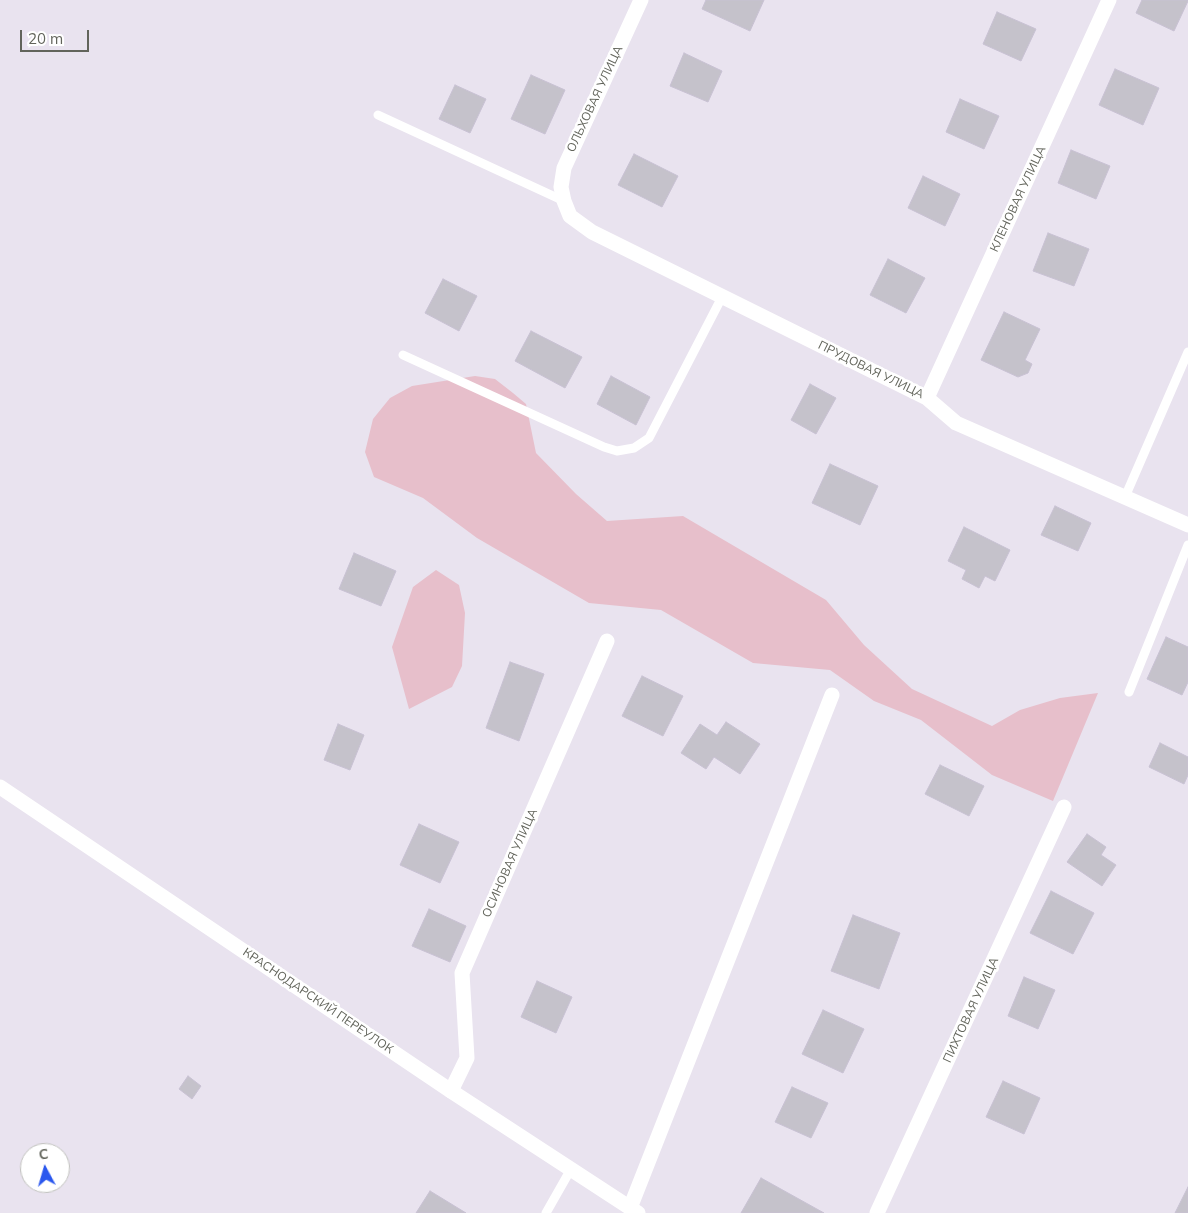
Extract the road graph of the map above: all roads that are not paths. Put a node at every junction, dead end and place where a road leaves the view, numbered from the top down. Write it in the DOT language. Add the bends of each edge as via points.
graph roads {
  1 [pos="640,0"];
  2 [pos="1109,0"];
  3 [pos="378,115"];
  4 [pos="564,201"];
  5 [pos="722,297"];
  6 [pos="1188,352"];
  7 [pos="404,354"];
  8 [pos="927,398"];
  9 [pos="1126,497"];
  10 [pos="1188,525"];
  11 [pos="1188,546"];
  12 [pos="607,641"];
  13 [pos="1129,692"];
  14 [pos="832,695"];
  15 [pos="0,786"];
  16 [pos="1064,806"];
  17 [pos="451,1091"];
  18 [pos="571,1169"];
  19 [pos="634,1210"];
  20 [pos="546,1213"];
  21 [pos="877,1213"];
  1 -- 4 [label="street, ОЛЬХОВАЯ УЛИЦА" via="564,168 561,187"];
  2 -- 8 [label="street, КЛЕНОВАЯ УЛИЦА"];
  3 -- 4 [label="lane"];
  4 -- 5 [label="street, ПРУДОВАЯ УЛИЦА" via="570,216 592,232"];
  5 -- 7 [label="lane" via="649,438 634,448 617,451 604,447"];
  5 -- 8 [label="street, ПРУДОВАЯ УЛИЦА"];
  6 -- 9 [label="lane"];
  8 -- 9 [label="street, ПРУДОВАЯ УЛИЦА" via="956,423"];
  9 -- 10 [label="street, ПРУДОВАЯ УЛИЦА"];
  11 -- 13 [label="lane"];
  12 -- 17 [label="street, ОСИНОВАЯ УЛИЦА" via="462,972 467,1058"];
  14 -- 19 [label="street"];
  15 -- 17 [label="street, КРАСНОДАРСКИЙ ПЕРЕУЛОК"];
  16 -- 21 [label="street, ПИХТОВАЯ УЛИЦА"];
  17 -- 18 [label="street, КРАСНОДАРСКИЙ ПЕРЕУЛОК"];
  18 -- 19 [label="street, КРАСНОДАРСКИЙ ПЕРЕУЛОК"];
  18 -- 20 [label="lane"];
}
